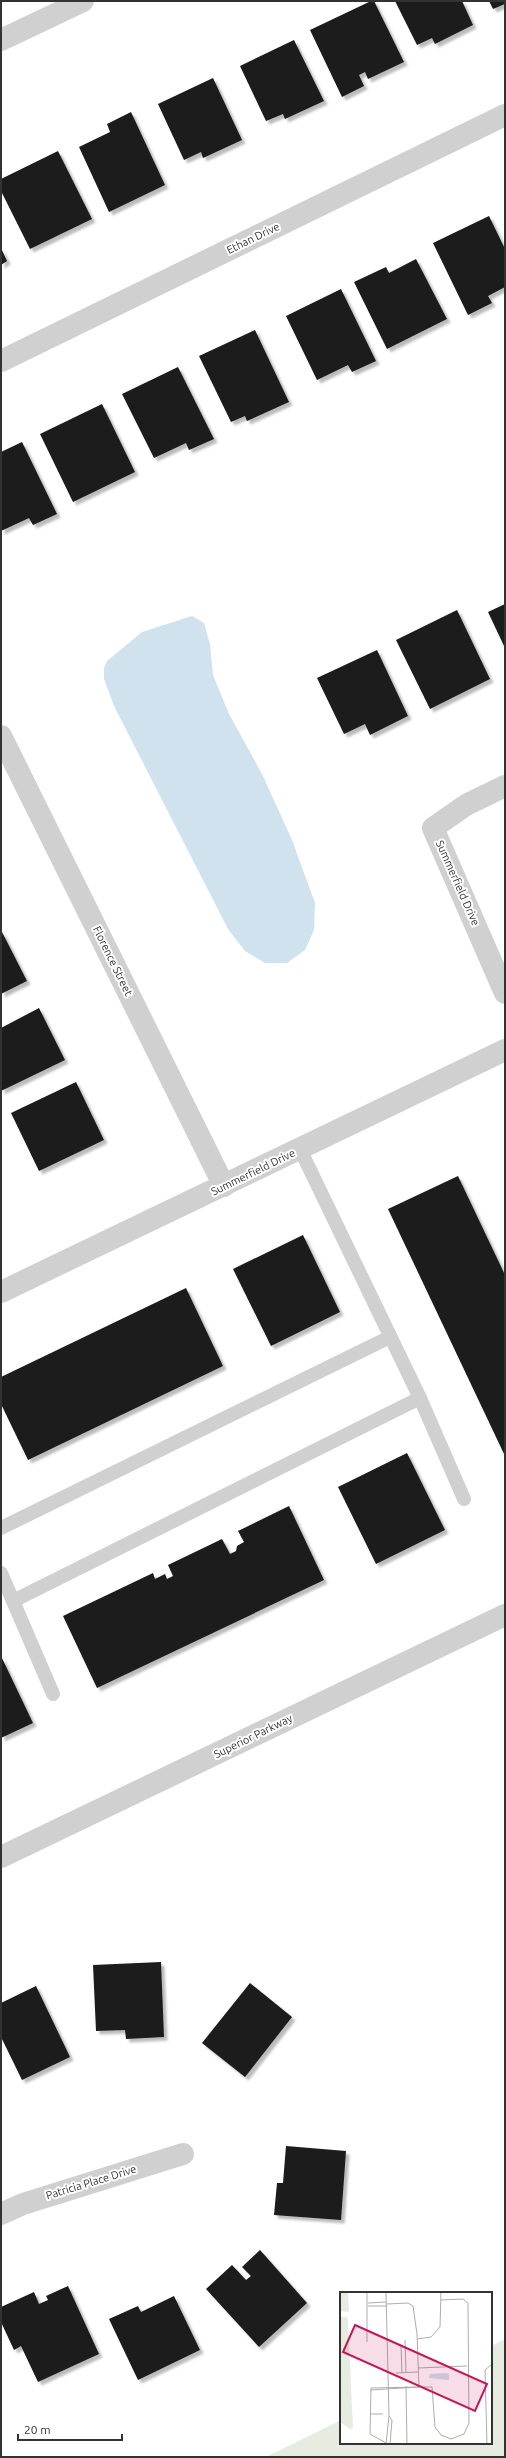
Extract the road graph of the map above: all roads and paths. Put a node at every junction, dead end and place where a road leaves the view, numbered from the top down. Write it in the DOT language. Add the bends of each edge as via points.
graph roads {
  1 [pos="83,1"];
  2 [pos="1,40"];
  3 [pos="505,115"];
  4 [pos="1,361"];
  5 [pos="1,736"];
  6 [pos="505,786"];
  7 [pos="505,993"];
  8 [pos="505,1050"];
  9 [pos="300,1150"];
  10 [pos="224,1186"];
  11 [pos="1,1292"];
  12 [pos="390,1337"];
  13 [pos="420,1398"];
  14 [pos="464,1499"];
  15 [pos="1,1528"];
  16 [pos="1,1573"];
  17 [pos="13,1600"];
  18 [pos="505,1615"];
  19 [pos="53,1694"];
  20 [pos="1,1857"];
  21 [pos="183,2154"];
  22 [pos="1,2214"];
  1 -- 2 [label="street"];
  3 -- 4 [label="street, Ethan Drive"];
  5 -- 10 [label="street, Florence Street"];
  6 -- 7 [label="street, Summerfield Drive" via="466,805 433,828"];
  8 -- 9 [label="street, Summerfield Drive"];
  9 -- 10 [label="street, Summerfield Drive"];
  9 -- 12 [label="lane"];
  10 -- 11 [label="street, Summerfield Drive"];
  12 -- 13 [label="lane"];
  12 -- 15 [label="lane"];
  13 -- 14 [label="lane"];
  13 -- 17 [label="lane"];
  16 -- 17 [label="lane"];
  17 -- 19 [label="lane"];
  18 -- 20 [label="street, Superior Parkway"];
  21 -- 22 [label="street, Patricia Place Drive" via="23,2204"];
}
